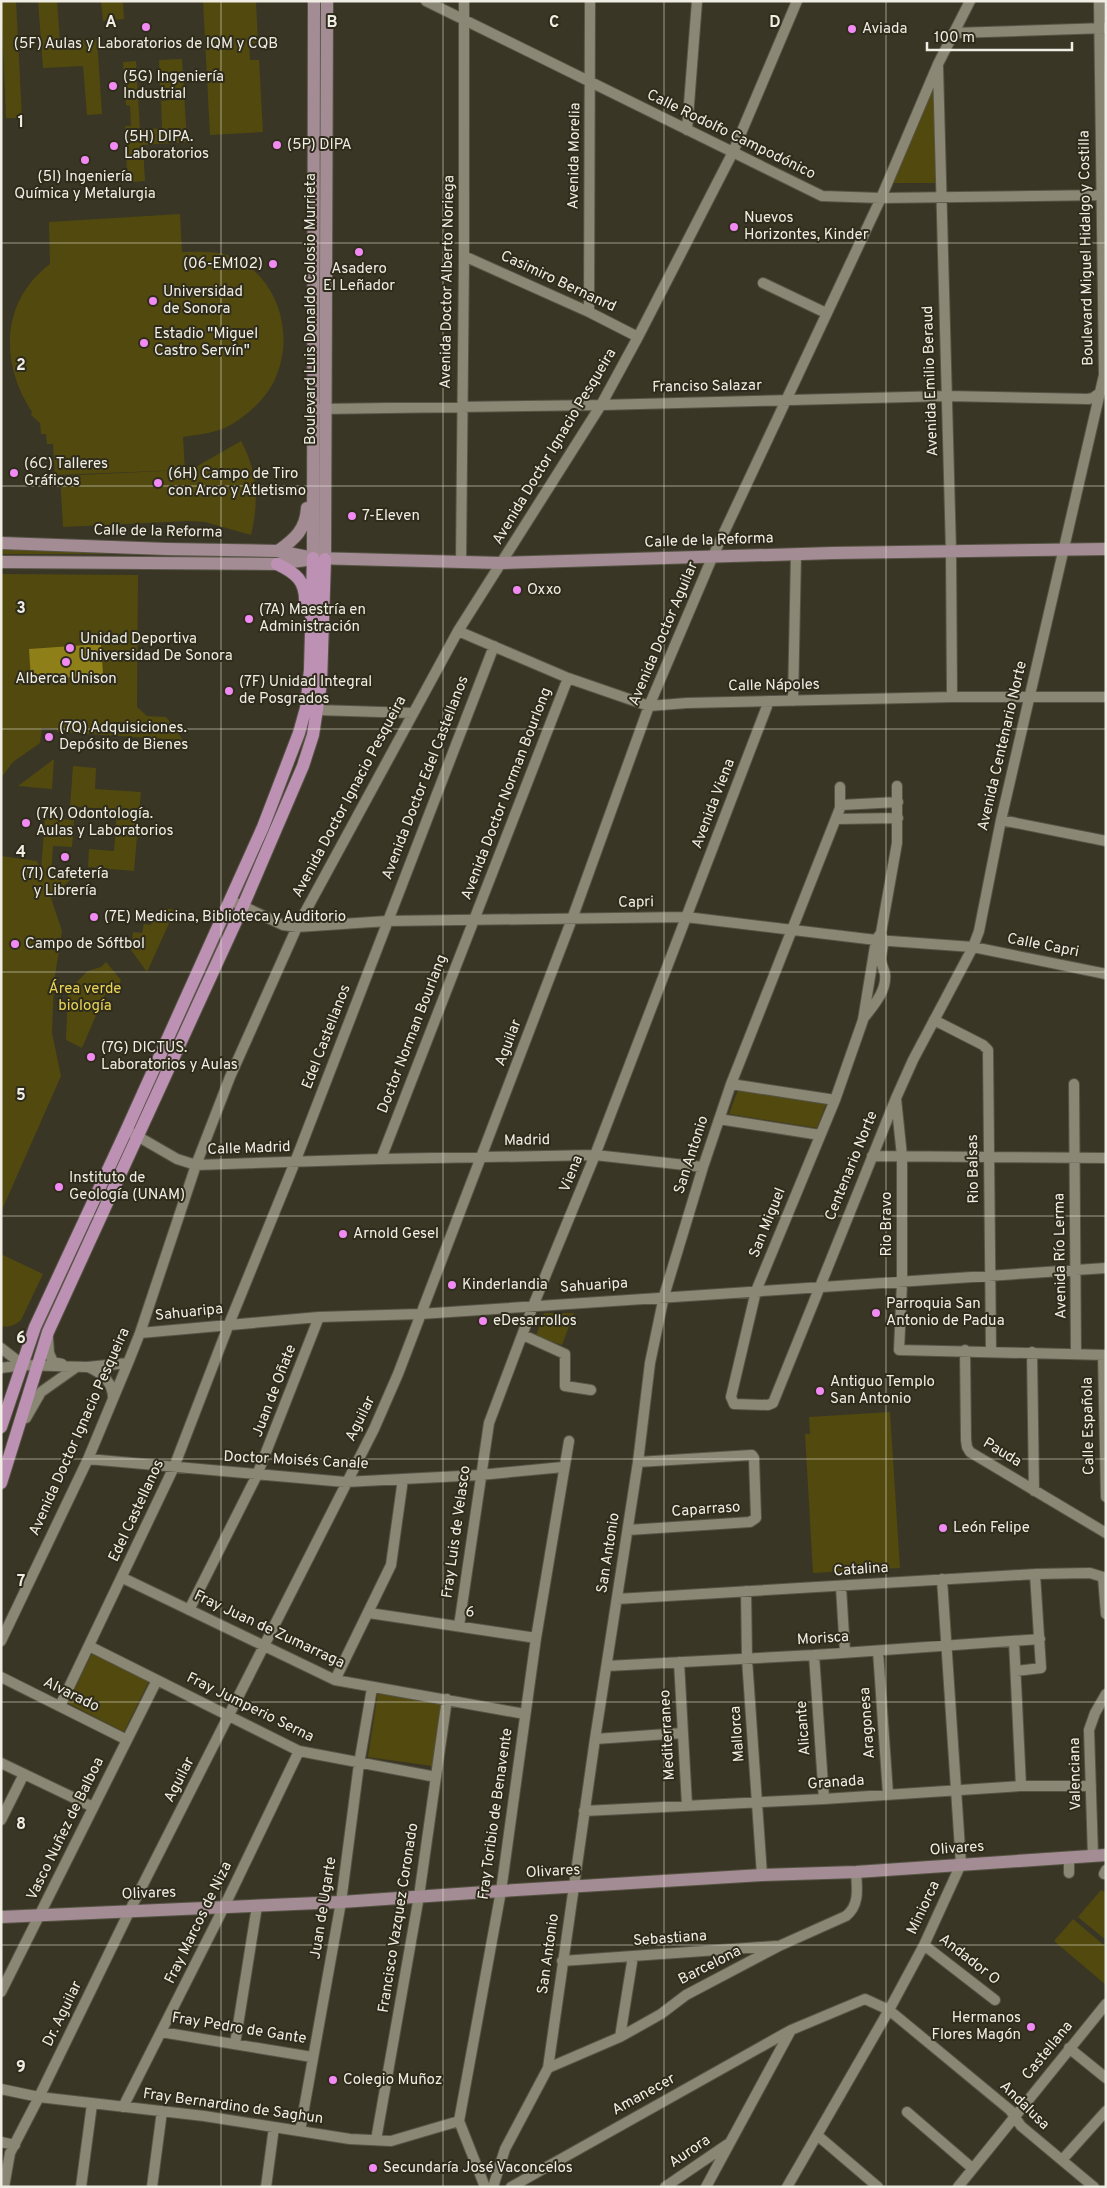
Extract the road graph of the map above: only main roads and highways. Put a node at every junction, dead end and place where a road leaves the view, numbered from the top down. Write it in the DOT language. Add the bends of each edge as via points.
graph roads {
  1 [pos="314,1"];
  2 [pos="327,1"];
  3 [pos="313,446"];
  4 [pos="1,543"];
  5 [pos="1106,549"];
  6 [pos="278,551"];
  7 [pos="319,559"];
  8 [pos="1,562"];
  9 [pos="277,564"];
  10 [pos="300,733"];
  11 [pos="278,826"];
  12 [pos="131,1133"];
  13 [pos="1,1427"];
  14 [pos="1,1483"];
  15 [pos="1099,1856"];
  16 [pos="1,1916"];
  1 -- 3 [label="main road, Boulevard Luis Donaldo Colosio Murrieta"];
  2 -- 7 [label="main road, Boulevard Luis Donaldo Colosio Murrieta" via="327,409"];
  3 -- 6 [label="main road" via="308,469 306,519 298,536"];
  3 -- 7 [label="main road, Boulevard Luis Donaldo Colosio Murrieta"];
  4 -- 6 [label="main road, Calle de la Reforma"];
  5 -- 7 [label="main road, Calle de la Reforma" via="951,550 501,563"];
  6 -- 7 [label="main road, Calle de la Reforma"];
  7 -- 9 [label="main road, Calle de la Reforma"];
  7 -- 10 [label="main road, Boulevard Luis Donaldo Colosio Murrieta" via="306,708"];
  7 -- 11 [label="main road, Boulevard Luis Donaldo Colosio Murrieta" via="320,683 317,710 303,766"];
  8 -- 9 [label="main road, Calle de la Reforma"];
  9 -- 10 [label="main road" via="292,572 305,587"];
  10 -- 11 [label="main road" via="299,754 280,804"];
  10 -- 12 [label="main road, Boulevard Luis Donaldo Colosio Murrieta"];
  11 -- 12 [label="main road, Boulevard Luis Donaldo Colosio Murrieta"];
  12 -- 13 [label="main road, Boulevard Luis Donaldo Colosio Murrieta" via="35,1327"];
  12 -- 14 [label="main road, Boulevard Luis Donaldo Colosio Murrieta" via="48,1332"];
  15 -- 16 [label="main road, Olivares" via="341,1902"];
}
